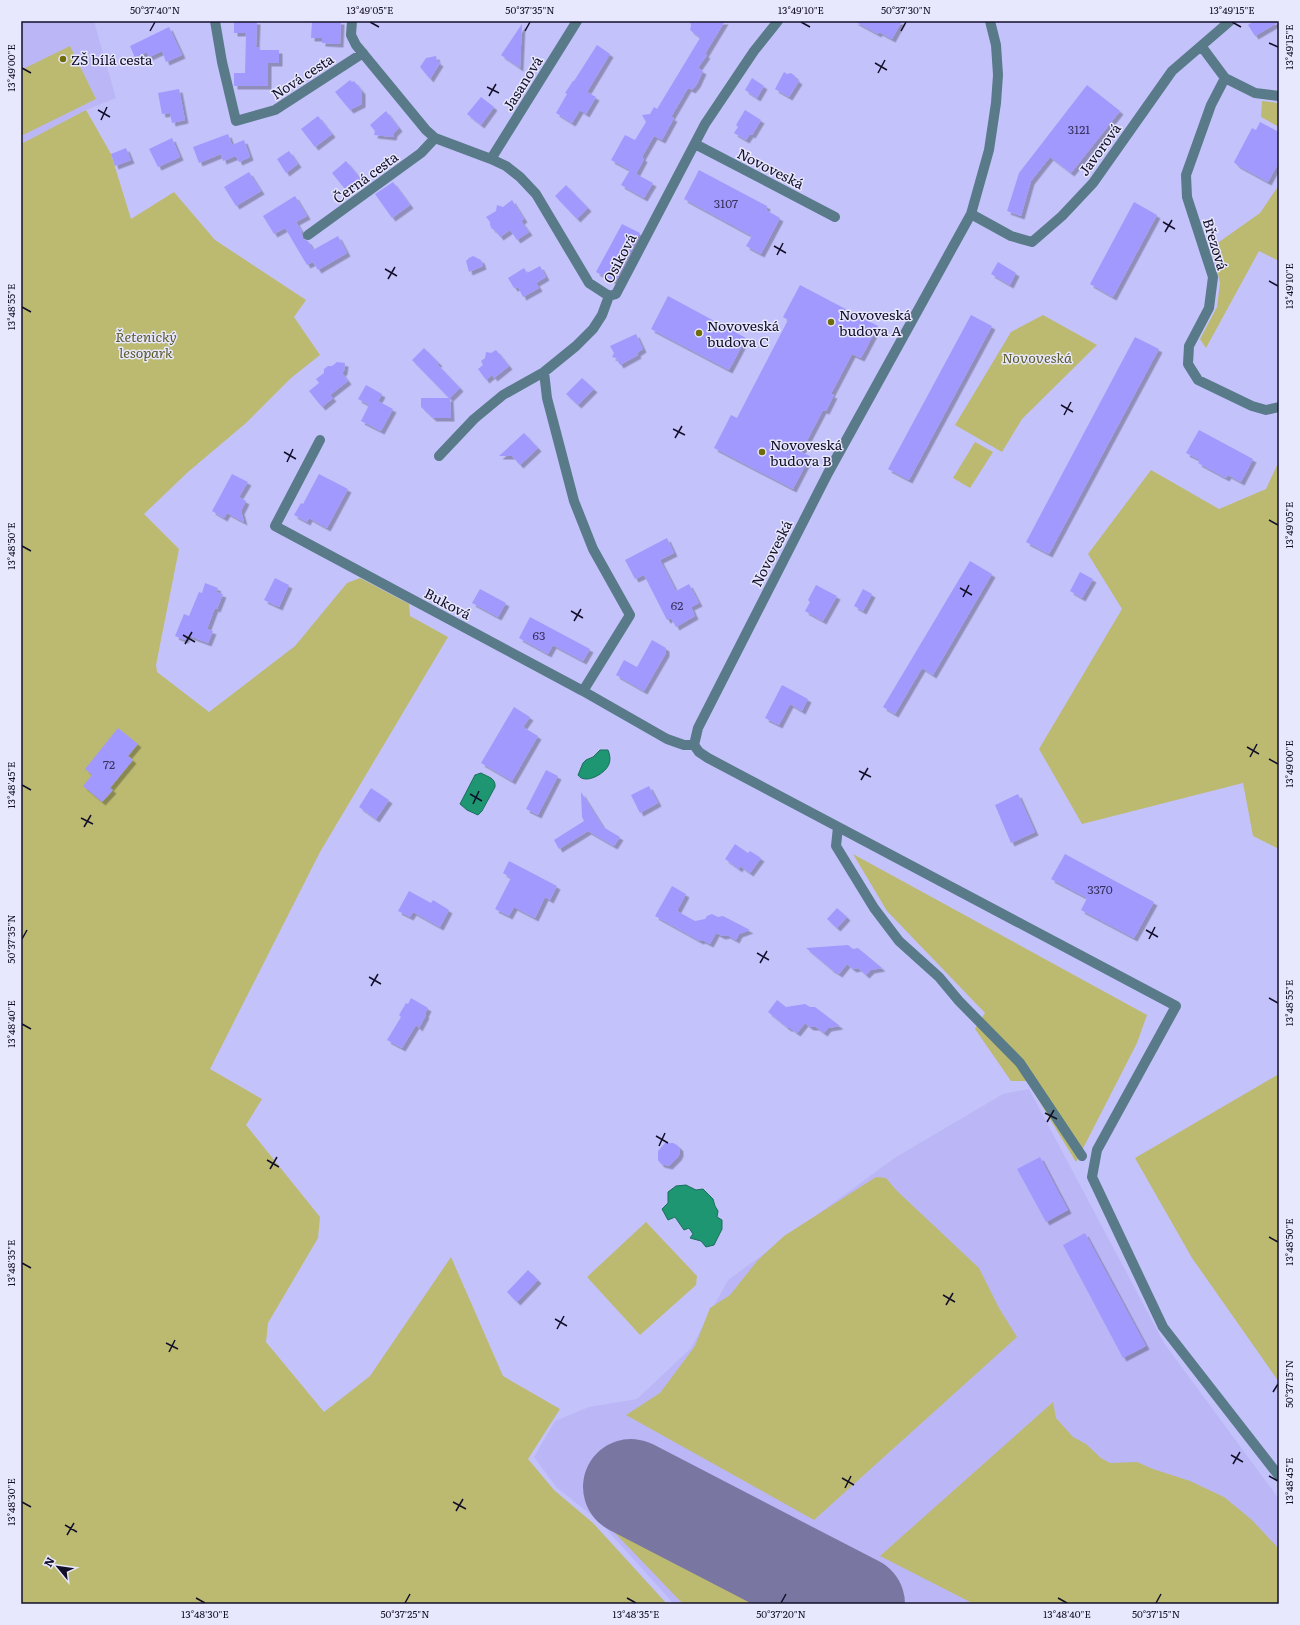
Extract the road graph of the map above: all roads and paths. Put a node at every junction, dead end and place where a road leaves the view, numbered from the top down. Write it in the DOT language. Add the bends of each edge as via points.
graph roads {
  1 [pos="215,21"];
  2 [pos="352,21"];
  3 [pos="577,21"];
  4 [pos="778,21"];
  5 [pos="990,21"];
  6 [pos="1230,21"];
  7 [pos="1202,47"];
  8 [pos="364,53"];
  9 [pos="1225,78"];
  10 [pos="1274,95"];
  11 [pos="435,138"];
  12 [pos="695,144"];
  13 [pos="491,159"];
  14 [pos="971,214"];
  15 [pos="835,217"];
  16 [pos="308,235"];
  17 [pos="609,296"];
  18 [pos="544,372"];
  19 [pos="1279,407"];
  20 [pos="320,440"];
  21 [pos="439,456"];
  22 [pos="583,691"];
  23 [pos="694,745"];
  24 [pos="838,826"];
  25 [pos="1082,1156"];
  26 [pos="1279,1476"];
  1 -- 8 [label="street, Nová cesta" via="236,121 275,110"];
  2 -- 8 [label="street" via="351,35"];
  3 -- 13 [label="street, Jasanová"];
  4 -- 12 [label="street, Osiková" via="754,51 705,124"];
  5 -- 14 [label="street, Novoveská" via="998,75 996,103 989,150"];
  6 -- 7 [label="street, Javorová"];
  7 -- 9 [label="street"];
  7 -- 14 [label="street, Javorová" via="1172,70 1093,183 1062,216 1032,242 1011,236"];
  8 -- 11 [label="street"];
  9 -- 10 [label="street" via="1255,94"];
  9 -- 19 [label="street, Březová" via="1211,105 1186,175 1187,197 1213,277 1209,308 1189,346 1188,364 1198,380 1252,406 1266,410"];
  11 -- 13 [label="street, Osiková"];
  11 -- 16 [label="street, Černá cesta" via="421,153"];
  12 -- 15 [label="street, Novoveská"];
  12 -- 17 [label="street, Osiková" via="616,294"];
  13 -- 17 [label="street, Osiková" via="506,166 536,194 589,283"];
  14 -- 23 [label="street, Novoveská" via="828,473 698,728"];
  17 -- 18 [label="street" via="593,329"];
  18 -- 21 [label="street" via="503,395 474,419"];
  18 -- 22 [label="street" via="547,398 574,501 592,549 630,615"];
  20 -- 22 [label="street, Buková" via="275,526"];
  22 -- 23 [label="street, Buková" via="672,742"];
  23 -- 24 [label="street" via="708,758"];
  24 -- 25 [label="street" via="836,846 874,908 899,941 939,977 1020,1063"];
  24 -- 26 [label="street" via="1176,1006 1097,1150 1092,1177 1162,1327"];
}
